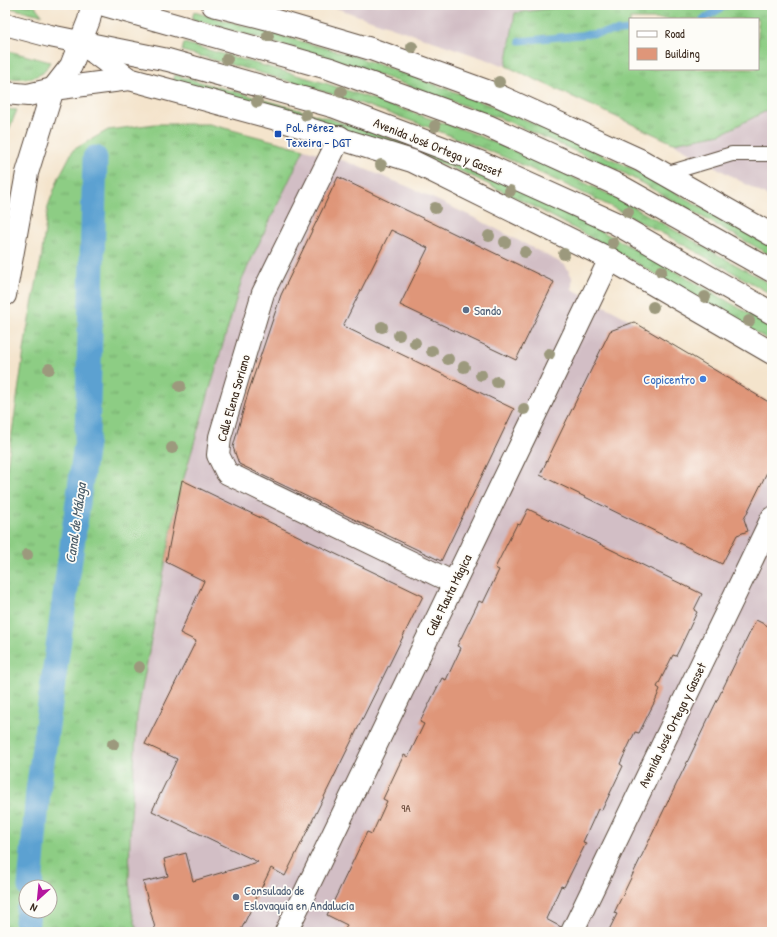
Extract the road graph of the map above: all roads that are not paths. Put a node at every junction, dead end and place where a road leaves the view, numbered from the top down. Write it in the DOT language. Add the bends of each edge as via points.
graph roads {
  1 [pos="92,5"];
  2 [pos="104,5"];
  3 [pos="213,5"];
  4 [pos="275,13"];
  5 [pos="5,24"];
  6 [pos="80,42"];
  7 [pos="129,79"];
  8 [pos="54,89"];
  9 [pos="5,93"];
  10 [pos="340,138"];
  11 [pos="772,154"];
  12 [pos="665,174"];
  13 [pos="772,235"];
  14 [pos="610,259"];
  15 [pos="772,271"];
  16 [pos="5,295"];
  17 [pos="772,313"];
  18 [pos="772,353"];
  19 [pos="772,518"];
  20 [pos="454,583"];
  21 [pos="286,932"];
  22 [pos="572,932"];
  1 -- 6 [label="street"];
  2 -- 15 [label="street" via="331,69 488,126 620,186"];
  3 -- 4 [label="street"];
  4 -- 12 [label="street" via="494,94 640,160"];
  5 -- 6 [label="street, Avenida José Ortega y Gasset"];
  6 -- 7 [label="street, Avenida José Ortega y Gasset"];
  6 -- 8 [label="street" via="70,66"];
  6 -- 17 [label="street, Avenida José Ortega y Gasset" via="168,60 335,107 480,162 616,223"];
  7 -- 8 [label="street, Avenida José Ortega y Gasset"];
  7 -- 10 [label="street, Avenida José Ortega y Gasset"];
  8 -- 9 [label="street, Avenida José Ortega y Gasset" via="28,95"];
  8 -- 16 [label="street" via="27,173"];
  10 -- 14 [label="street, Avenida José Ortega y Gasset" via="412,162"];
  10 -- 20 [label="street, Calle Elena Soriano" via="263,293 220,438 218,455 227,473"];
  11 -- 12 [label="lane" via="732,154"];
  12 -- 13 [label="street"];
  14 -- 18 [label="street, Avenida José Ortega y Gasset"];
  14 -- 20 [label="street, Calle Flauta Mágica"];
  19 -- 22 [label="street, Avenida José Ortega y Gasset"];
  20 -- 21 [label="street, Calle Flauta Mágica"];
}
